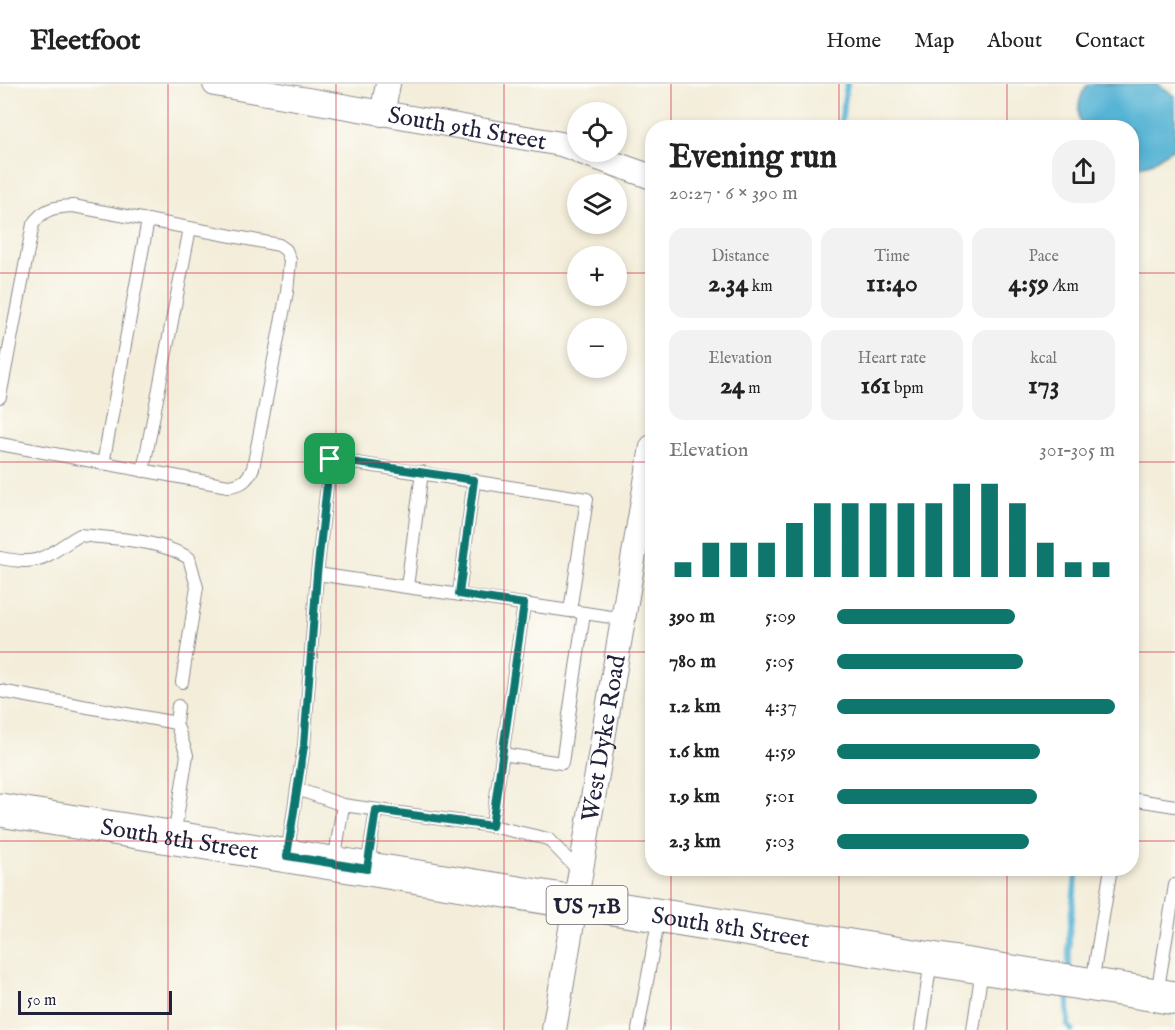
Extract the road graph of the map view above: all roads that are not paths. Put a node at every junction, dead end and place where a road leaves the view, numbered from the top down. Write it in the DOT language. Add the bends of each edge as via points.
graph roads {
  1 [pos="215,84"];
  2 [pos="388,84"];
  3 [pos="382,114"];
  4 [pos="567,146"];
  5 [pos="610,162"];
  6 [pos="645,175"];
  7 [pos="148,220"];
  8 [pos="190,228"];
  9 [pos="0,397"];
  10 [pos="0,444"];
  11 [pos="103,464"];
  12 [pos="143,471"];
  13 [pos="422,472"];
  14 [pos="474,480"];
  15 [pos="645,490"];
  16 [pos="0,558"];
  17 [pos="317,574"];
  18 [pos="407,587"];
  19 [pos="459,594"];
  20 [pos="524,604"];
  21 [pos="570,610"];
  22 [pos="584,613"];
  23 [pos="624,619"];
  24 [pos="182,682"];
  25 [pos="0,691"];
  26 [pos="178,706"];
  27 [pos="176,723"];
  28 [pos="502,754"];
  29 [pos="297,789"];
  30 [pos="1139,800"];
  31 [pos="343,805"];
  32 [pos="1175,806"];
  33 [pos="0,810"];
  34 [pos="376,810"];
  35 [pos="492,826"];
  36 [pos="174,838"];
  37 [pos="287,856"];
  38 [pos="334,864"];
  39 [pos="367,869"];
  40 [pos="1110,876"];
  41 [pos="1175,885"];
  42 [pos="578,888"];
  43 [pos="659,916"];
  44 [pos="931,959"];
  45 [pos="982,967"];
  46 [pos="1092,985"];
  47 [pos="1166,997"];
  48 [pos="554,1030"];
  49 [pos="638,1030"];
  50 [pos="921,1030"];
  51 [pos="973,1030"];
  1 -- 3 [label="street, South 9th Street"];
  2 -- 3 [label="street"];
  3 -- 4 [label="street, South 9th Street"];
  5 -- 6 [label="street, South 9th Street"];
  7 -- 8 [label="lane"];
  7 -- 9 [label="lane" via="74,206 53,207 40,215 33,224"];
  7 -- 11 [label="lane"];
  8 -- 12 [label="lane"];
  8 -- 12 [label="lane" via="279,246 286,250 290,260 260,433 253,468 240,485"];
  10 -- 11 [label="lane"];
  11 -- 12 [label="lane"];
  13 -- 14 [label="lane"];
  13 -- 17 [label="lane" via="330,459"];
  13 -- 18 [label="lane"];
  14 -- 19 [label="lane"];
  14 -- 21 [label="lane" via="587,499"];
  15 -- 23 [label="street, West Dyke Road"];
  16 -- 24 [label="lane" via="24,563 46,559 80,535 150,543 189,558 197,587"];
  17 -- 18 [label="lane"];
  17 -- 29 [label="lane"];
  18 -- 19 [label="lane"];
  19 -- 20 [label="lane"];
  20 -- 21 [label="lane"];
  20 -- 28 [label="lane"];
  21 -- 22 [label="lane"];
  22 -- 23 [label="lane"];
  22 -- 28 [label="lane" via="562,763"];
  23 -- 42 [label="street, West Dyke Road"];
  25 -- 27 [label="lane"];
  26 -- 27 [label="lane"];
  27 -- 36 [label="lane" via="187,755"];
  28 -- 35 [label="lane"];
  29 -- 31 [label="lane"];
  29 -- 37 [label="lane"];
  30 -- 32 [label="lane"];
  31 -- 34 [label="lane"];
  31 -- 38 [label="lane"];
  33 -- 36 [label="main road, South 8th Street / US 71B"];
  34 -- 35 [label="lane"];
  34 -- 39 [label="lane"];
  35 -- 42 [label="lane" via="548,839"];
  36 -- 37 [label="main road, South 8th Street / US 71B"];
  37 -- 38 [label="main road, South 8th Street / US 71B"];
  38 -- 39 [label="main road, South 8th Street / US 71B"];
  39 -- 42 [label="main road, South 8th Street / US 71B"];
  40 -- 46 [label="lane"];
  41 -- 47 [label="lane"];
  42 -- 43 [label="main road, South 8th Street / US 71B"];
  42 -- 48 [label="street, West Dyke Road"];
  43 -- 44 [label="main road, South 8th Street / US 71B"];
  43 -- 49 [label="lane"];
  44 -- 45 [label="main road, South 8th Street / US 71B"];
  44 -- 50 [label="lane"];
  45 -- 46 [label="main road, South 8th Street / US 71B"];
  45 -- 51 [label="lane"];
  46 -- 47 [label="main road, South 8th Street / US 71B"];
}
